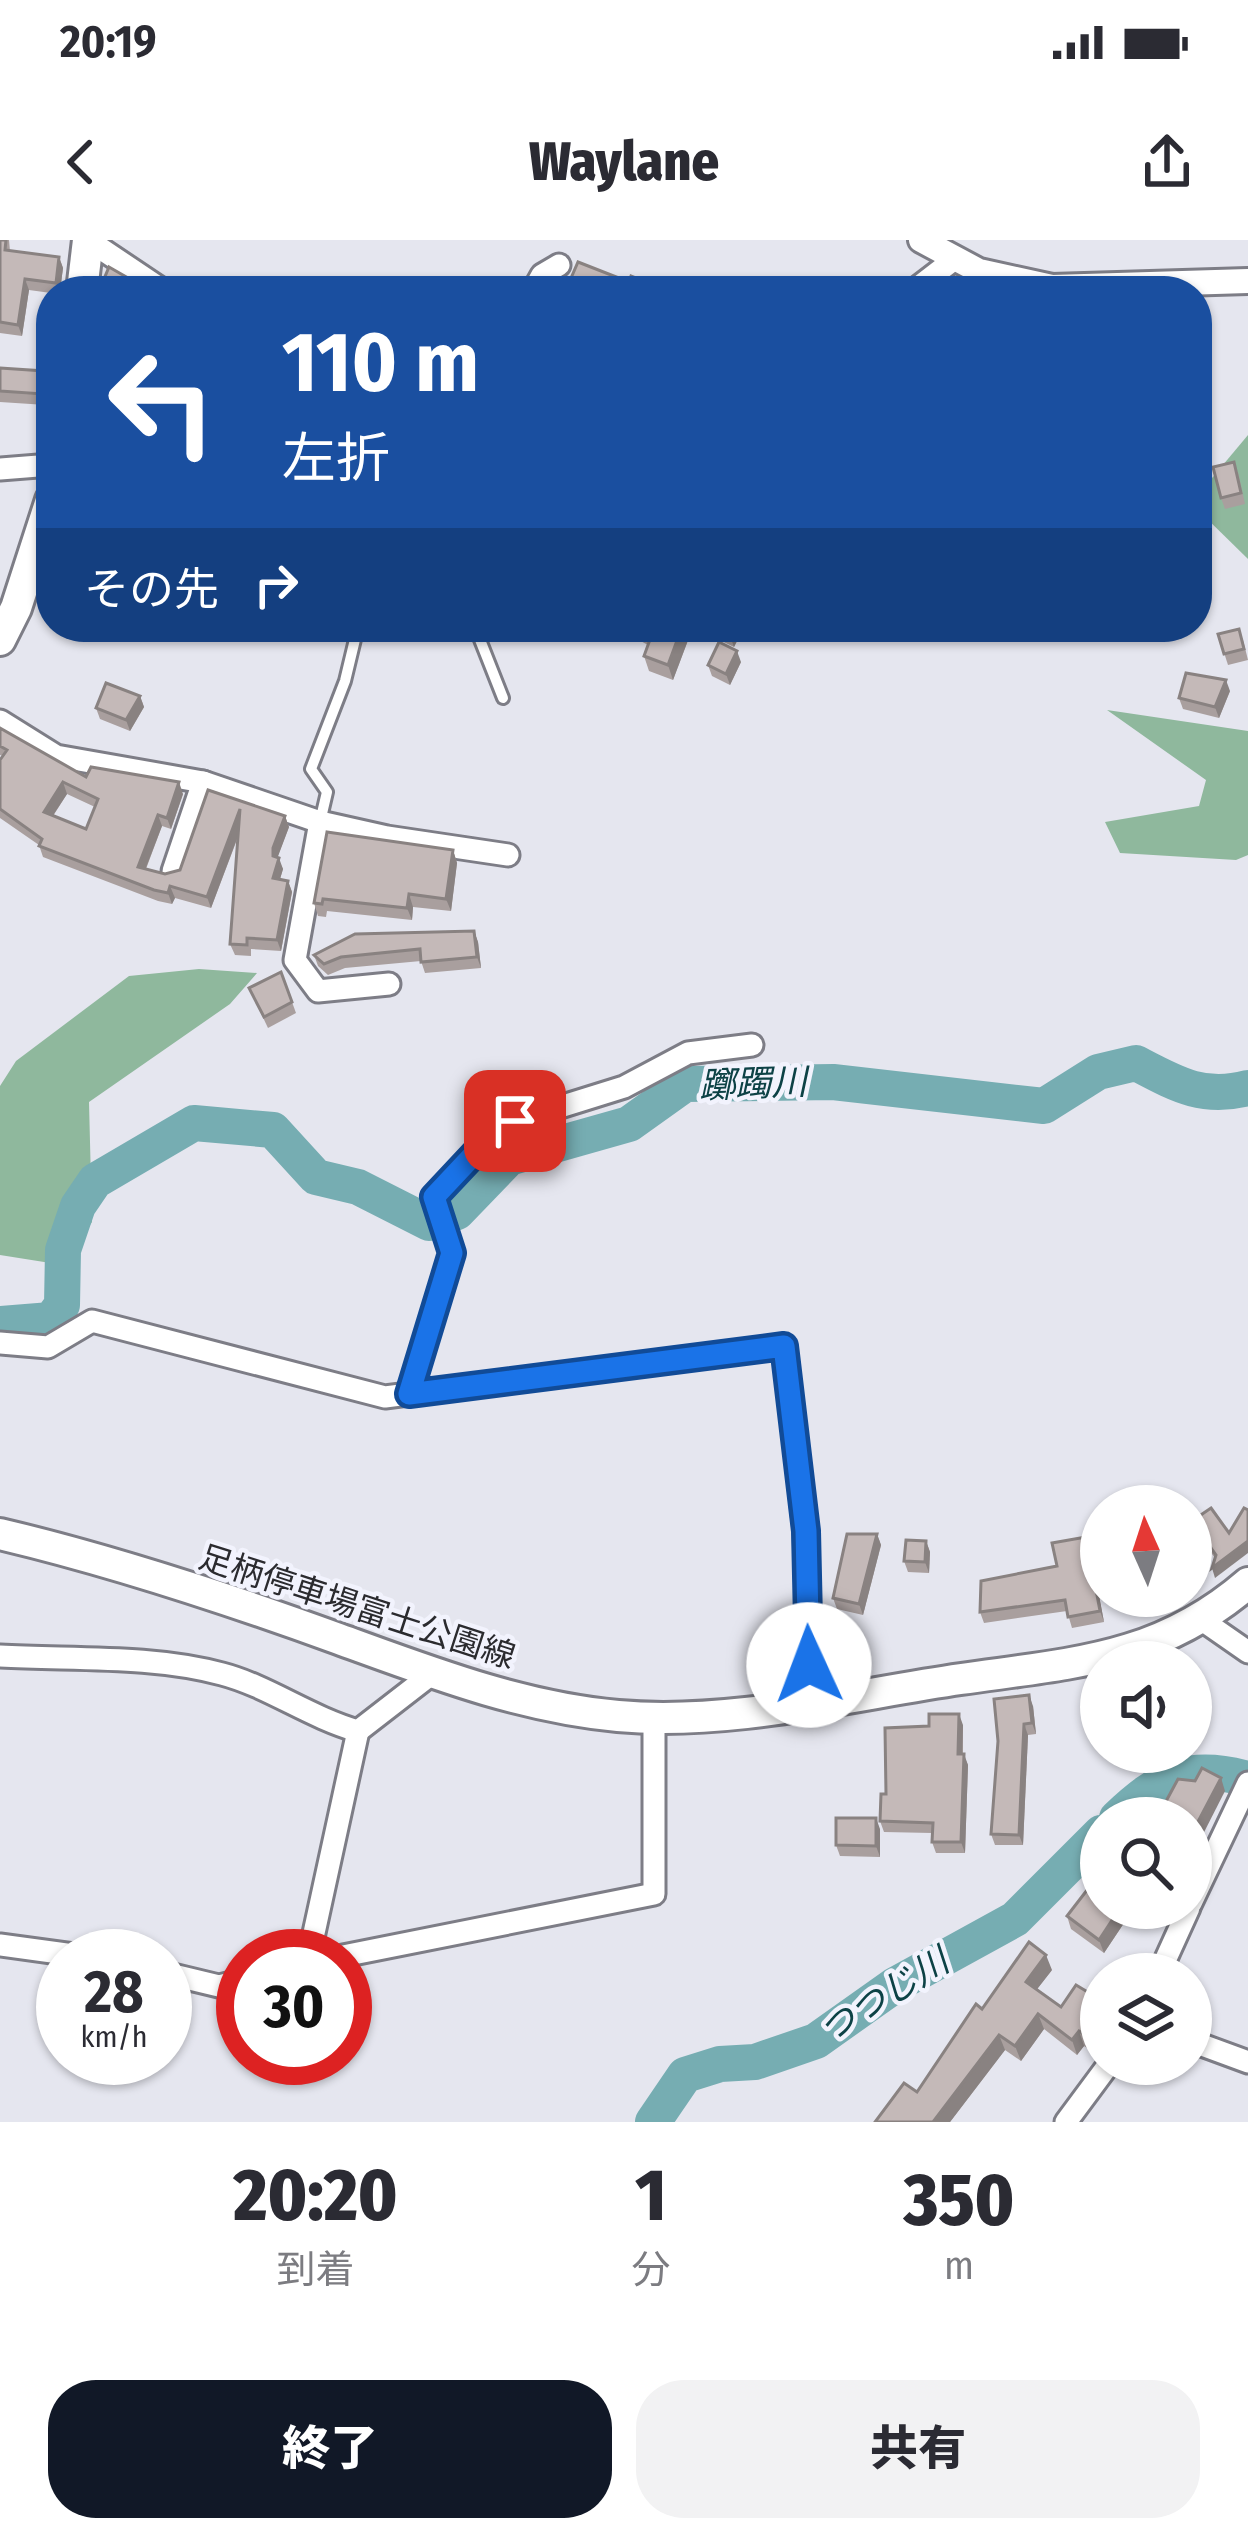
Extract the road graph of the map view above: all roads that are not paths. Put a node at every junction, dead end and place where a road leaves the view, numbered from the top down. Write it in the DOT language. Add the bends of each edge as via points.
graph roads {
  1 [pos="88,240"];
  2 [pos="921,240"];
  3 [pos="956,258"];
  4 [pos="559,265"];
  5 [pos="84,276"];
  6 [pos="142,276"];
  7 [pos="541,276"];
  8 [pos="933,276"];
  9 [pos="1002,276"];
  10 [pos="1248,281"];
  11 [pos="1212,283"];
  12 [pos="36,466"];
  13 [pos="0,469"];
  14 [pos="36,546"];
  15 [pos="0,640"];
  16 [pos="354,642"];
  17 [pos="481,642"];
  18 [pos="503,698"];
  19 [pos="0,721"];
  20 [pos="203,782"];
  21 [pos="320,822"];
  22 [pos="508,855"];
  23 [pos="173,871"];
  24 [pos="388,984"];
  25 [pos="752,1045"];
  26 [pos="0,1343"];
  27 [pos="409,1394"];
  28 [pos="0,1534"];
  29 [pos="1248,1583"];
  30 [pos="1202,1620"];
  31 [pos="1248,1652"];
  32 [pos="0,1656"];
  33 [pos="429,1676"];
  34 [pos="810,1701"];
  35 [pos="654,1717"];
  36 [pos="358,1731"];
  37 [pos="1245,1788"];
  38 [pos="1212,1858"];
  39 [pos="315,1929"];
  40 [pos="0,1945"];
  41 [pos="36,1950"];
  42 [pos="372,1950"];
  43 [pos="1212,2049"];
  44 [pos="1248,2062"];
  45 [pos="1093,2085"];
  46 [pos="1066,2122"];
  1 -- 5 [label="main road"];
  1 -- 6 [label="street"];
  2 -- 3 [label="street"];
  3 -- 8 [label="street"];
  3 -- 9 [label="street"];
  4 -- 7 [label="street"];
  10 -- 11 [label="street"];
  12 -- 13 [label="street"];
  14 -- 15 [label="main road"];
  16 -- 21 [label="lane" via="311,769 327,792"];
  17 -- 18 [label="lane"];
  19 -- 20 [label="street" via="56,756"];
  20 -- 21 [label="street"];
  20 -- 23 [label="street"];
  21 -- 22 [label="street"];
  21 -- 24 [label="street" via="295,960 318,991"];
  25 -- 27 [label="street" via="688,1053 624,1087 494,1133 434,1197 452,1253"];
  26 -- 27 [label="street" via="48,1347 92,1321 385,1397"];
  27 -- 34 [label="street" via="784,1346 806,1531"];
  28 -- 33 [label="main road, 足柄停車場富士公園線" via="319,1632"];
  29 -- 30 [label="main road, 足柄停車場富士公園線"];
  30 -- 31 [label="street"];
  30 -- 34 [label="main road, 足柄停車場富士公園線" via="1102,1660"];
  32 -- 36 [label="street" via="225,1674 311,1718"];
  33 -- 35 [label="main road, 足柄停車場富士公園線" via="549,1706"];
  33 -- 36 [label="street"];
  34 -- 35 [label="main road, 足柄停車場富士公園線"];
  35 -- 42 [label="street" via="654,1894"];
  36 -- 39 [label="street"];
  37 -- 38 [label="street"];
  40 -- 41 [label="street"];
  43 -- 44 [label="street"];
  45 -- 46 [label="street"];
}
